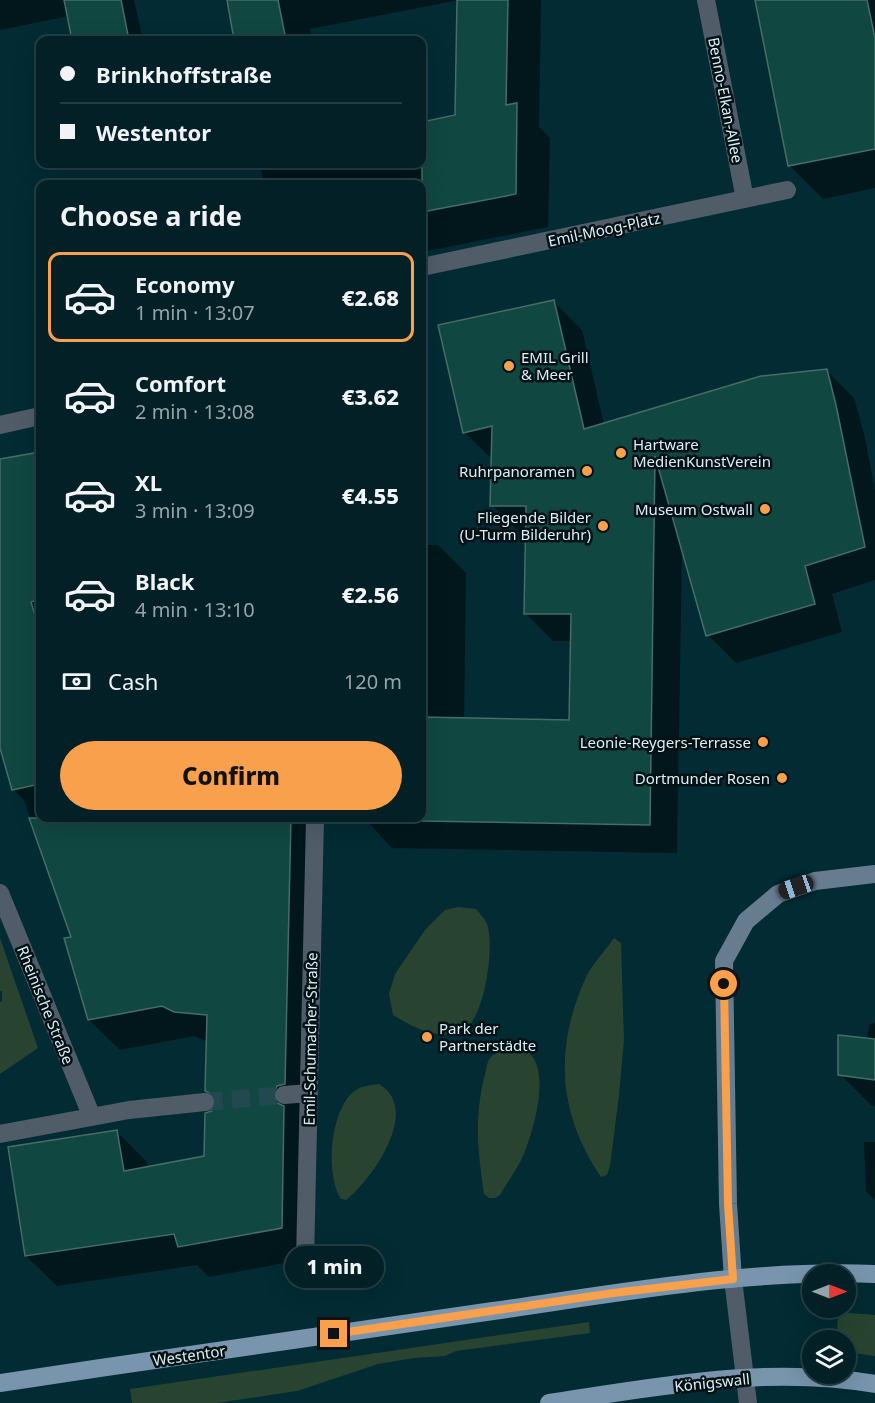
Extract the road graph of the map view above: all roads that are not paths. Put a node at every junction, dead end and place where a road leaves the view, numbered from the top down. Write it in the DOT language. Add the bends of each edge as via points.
graph roads {
  1 [pos="706,0"];
  2 [pos="787,190"];
  3 [pos="745,199"];
  4 [pos="426,266"];
  5 [pos="36,417"];
  6 [pos="0,425"];
  7 [pos="315,822"];
  8 [pos="875,874"];
  9 [pos="0,893"];
  10 [pos="309,1093"];
  11 [pos="284,1095"];
  12 [pos="205,1102"];
  13 [pos="92,1117"];
  14 [pos="0,1134"];
  15 [pos="305,1260"];
  16 [pos="875,1274"];
  17 [pos="733,1279"];
  18 [pos="744,1377"];
  19 [pos="0,1383"];
  20 [pos="875,1384"];
  21 [pos="549,1403"];
  22 [pos="748,1403"];
  1 -- 3 [label="street, Benno-Elkan-Allee"];
  2 -- 3 [label="street, Emil-Moog-Platz"];
  3 -- 4 [label="street, Emil-Moog-Platz"];
  5 -- 6 [label="street"];
  7 -- 10 [label="street, Emil-Schumacher-Straße"];
  8 -- 17 [label="street" via="815,881 778,894 746,921 724,962"];
  9 -- 13 [label="street, Rheinische Straße"];
  10 -- 11 [label="street"];
  10 -- 15 [label="street, Emil-Schumacher-Straße"];
  12 -- 13 [label="street"];
  13 -- 14 [label="street"];
  16 -- 17 [label="main road"];
  17 -- 18 [label="street"];
  17 -- 19 [label="main road, Westentor"];
  18 -- 20 [label="main road, Königswall" via="811,1377"];
  18 -- 21 [label="main road, Königswall"];
  18 -- 22 [label="street"];
}
